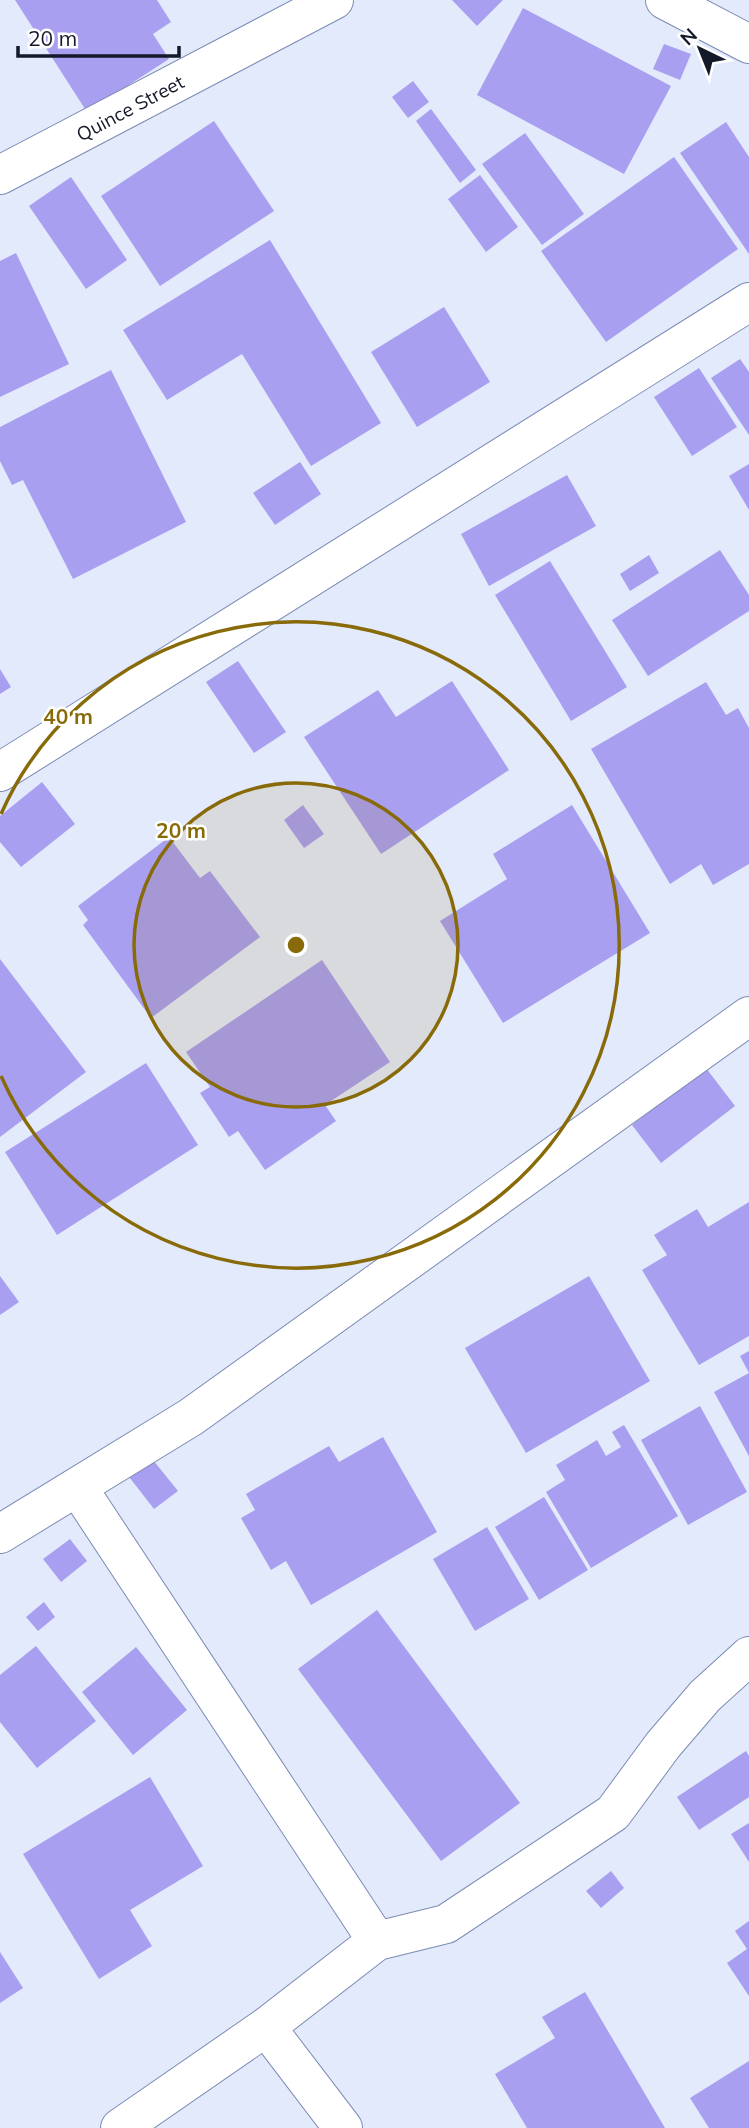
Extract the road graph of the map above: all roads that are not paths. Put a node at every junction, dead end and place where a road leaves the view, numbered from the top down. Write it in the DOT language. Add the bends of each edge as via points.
graph roads {
  1 [pos="334,0"];
  2 [pos="665,0"];
  3 [pos="749,44"];
  4 [pos="0,174"];
  5 [pos="749,302"];
  6 [pos="0,772"];
  7 [pos="749,1016"];
  8 [pos="78,1488"];
  9 [pos="0,1534"];
  10 [pos="749,1656"];
  11 [pos="377,1941"];
  12 [pos="267,2027"];
  13 [pos="120,2128"];
  14 [pos="343,2128"];
  1 -- 4 [label="street, Quince Street"];
  2 -- 3 [label="street"];
  5 -- 6 [label="street"];
  7 -- 8 [label="street" via="191,1417"];
  8 -- 9 [label="street"];
  8 -- 11 [label="street"];
  10 -- 11 [label="street" via="663,1745 613,1814 446,1924"];
  11 -- 12 [label="street"];
  12 -- 13 [label="street"];
  12 -- 14 [label="street"];
}
